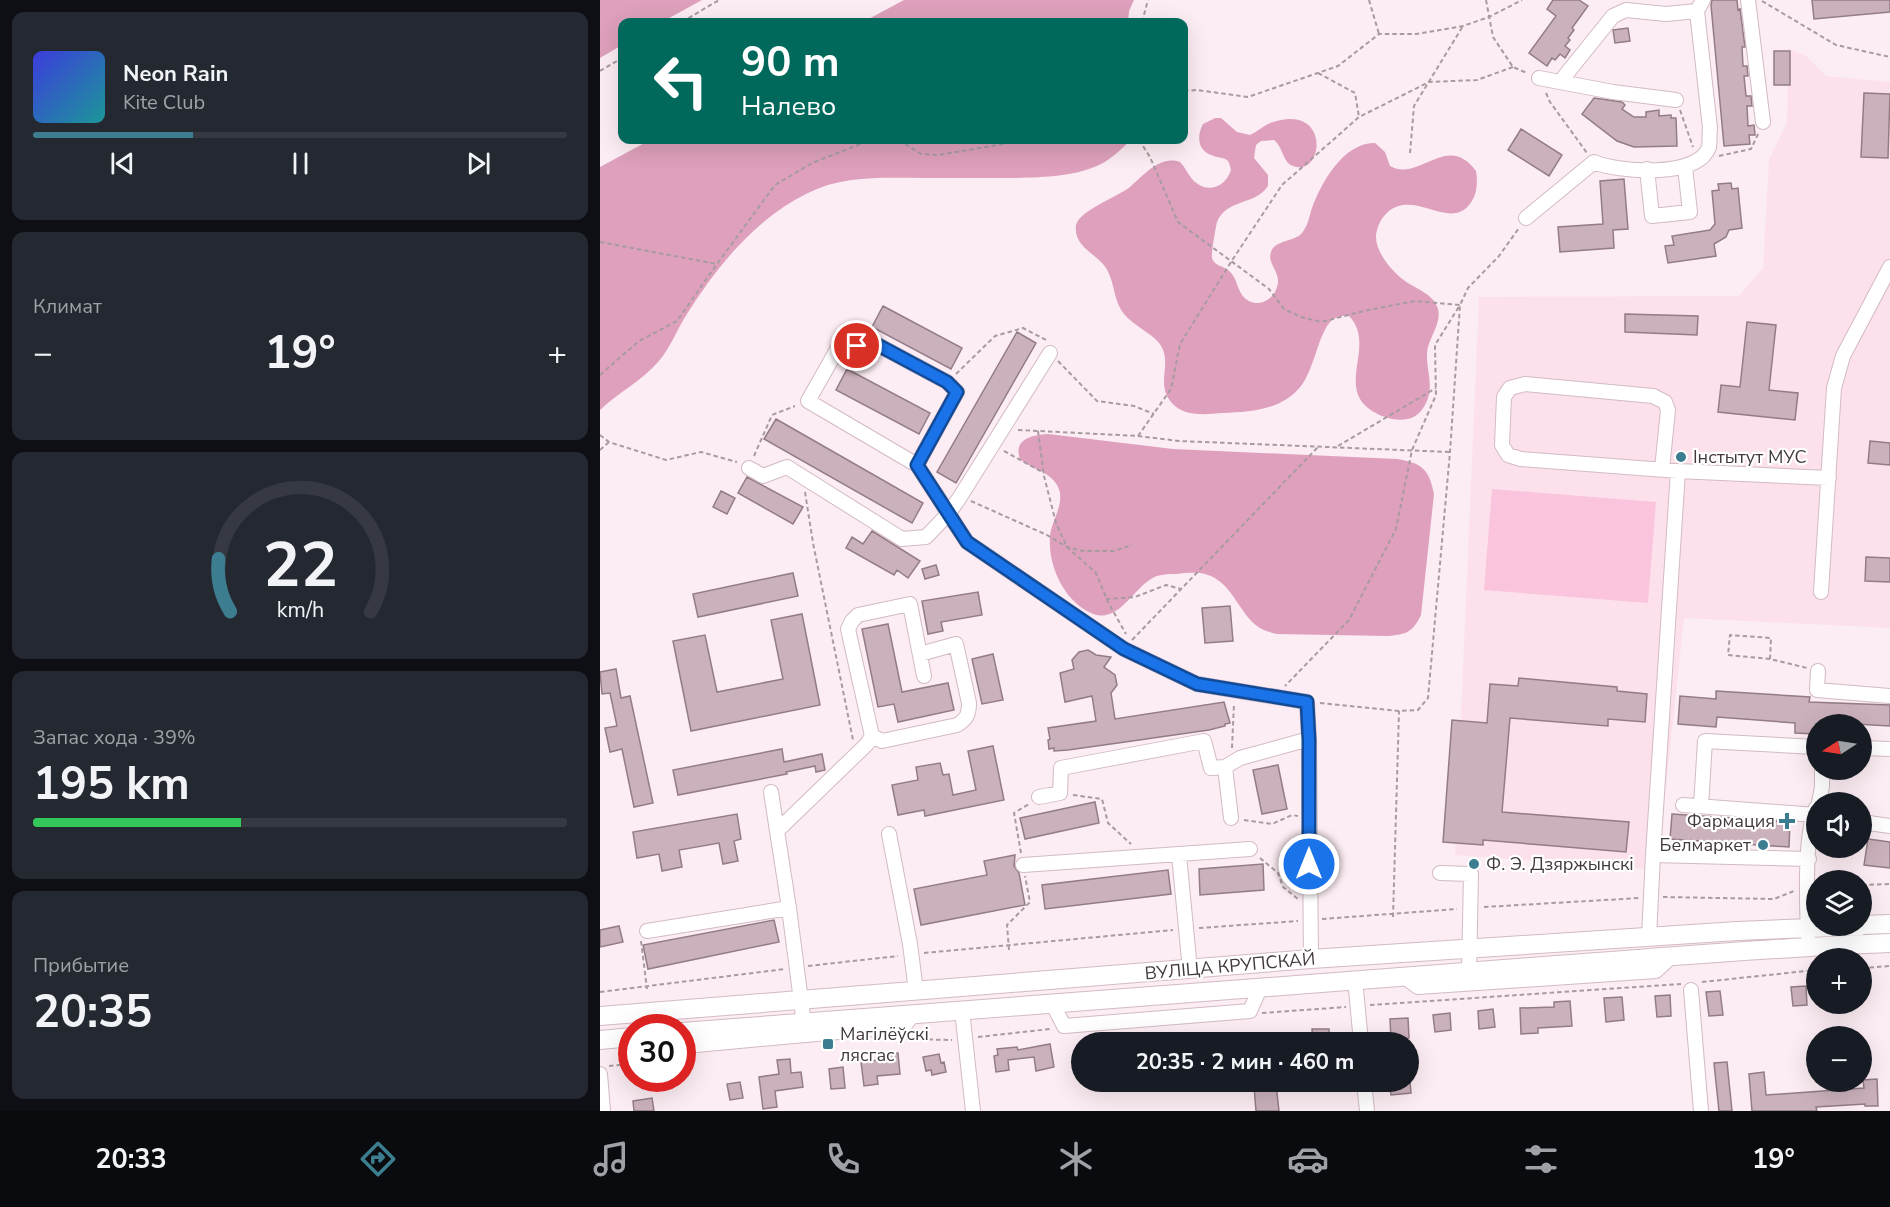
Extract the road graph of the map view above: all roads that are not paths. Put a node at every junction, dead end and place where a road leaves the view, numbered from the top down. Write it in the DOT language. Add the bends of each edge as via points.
graph roads {
  1 [pos="1748,0"];
  2 [pos="1700,6"];
  3 [pos="1539,78"];
  4 [pos="1560,82"];
  5 [pos="1676,100"];
  6 [pos="1764,122"];
  7 [pos="1692,164"];
  8 [pos="1647,169"];
  9 [pos="1526,218"];
  10 [pos="1890,267"];
  11 [pos="1050,353"];
  12 [pos="917,465"];
  13 [pos="749,468"];
  14 [pos="1662,470"];
  15 [pos="1678,471"];
  16 [pos="1829,478"];
  17 [pos="949,513"];
  18 [pos="1821,592"];
  19 [pos="920,654"];
  20 [pos="1818,671"];
  21 [pos="924,676"];
  22 [pos="1890,696"];
  23 [pos="872,736"];
  24 [pos="1309,740"];
  25 [pos="1806,746"];
  26 [pos="1872,748"];
  27 [pos="1890,749"];
  28 [pos="1228,765"];
  29 [pos="771,792"];
  30 [pos="1039,797"];
  31 [pos="1683,805"];
  32 [pos="1701,807"];
  33 [pos="1806,810"];
  34 [pos="1232,818"];
  35 [pos="1872,823"];
  36 [pos="1890,826"];
  37 [pos="777,831"];
  38 [pos="889,834"];
  39 [pos="1250,849"];
  40 [pos="1179,855"];
  41 [pos="1653,855"];
  42 [pos="1809,859"];
  43 [pos="1023,865"];
  44 [pos="1809,870"];
  45 [pos="1440,873"];
  46 [pos="789,908"];
  47 [pos="1890,924"];
  48 [pos="1872,925"];
  49 [pos="1806,927"];
  50 [pos="647,931"];
  51 [pos="1807,936"];
  52 [pos="1649,937"];
  53 [pos="1890,943"];
  54 [pos="1806,948"];
  55 [pos="1808,948"];
  56 [pos="1469,949"];
  57 [pos="1671,957"];
  58 [pos="1311,959"];
  59 [pos="1190,970"];
  60 [pos="1469,971"];
  61 [pos="1403,976"];
  62 [pos="1355,979"];
  63 [pos="1691,990"];
  64 [pos="916,991"];
  65 [pos="802,1001"];
  66 [pos="962,1010"];
  67 [pos="915,1014"];
  68 [pos="600,1016"];
  69 [pos="804,1024"];
  70 [pos="696,1031"];
  71 [pos="1360,1032"];
  72 [pos="618,1038"];
  73 [pos="600,1040"];
  74 [pos="696,1045"];
  75 [pos="600,1074"];
  76 [pos="600,1079"];
  77 [pos="1365,1092"];
  78 [pos="603,1111"];
  79 [pos="973,1111"];
  80 [pos="1366,1111"];
  81 [pos="1701,1111"];
  1 -- 6 [label="street"];
  2 -- 4 [label="street" via="1666,14 1626,10 1613,15"];
  2 -- 7 [label="street" via="1709,148"];
  3 -- 4 [label="street"];
  4 -- 5 [label="street"];
  7 -- 8 [label="street"];
  7 -- 8 [label="street" via="1690,212 1652,216"];
  8 -- 9 [label="street" via="1608,168 1594,162"];
  10 -- 16 [label="street" via="1843,356 1834,388"];
  11 -- 17 [label="street"];
  12 -- 12 [label="street" via="957,392 947,382 876,344 838,348 808,401"];
  12 -- 17 [label="street"];
  13 -- 17 [label="street" via="763,476 787,467 902,539 926,537"];
  14 -- 14 [label="street" via="1508,455 1502,445 1504,397 1510,388 1525,384 1653,396 1665,402 1668,410"];
  14 -- 15 [label="street"];
  15 -- 16 [label="street"];
  15 -- 41 [label="street"];
  16 -- 18 [label="street"];
  17 -- 24 [label="street" via="967,542 1124,649 1197,684 1307,702"];
  19 -- 21 [label="street"];
  19 -- 23 [label="street" via="957,644 969,713 957,725 882,741"];
  19 -- 23 [label="street" via="910,604 858,615 852,621 848,629"];
  20 -- 22 [label="street" via="1817,690"];
  23 -- 37 [label="street"];
  24 -- 28 [label="street" via="1240,758"];
  24 -- 58 [label="street"];
  25 -- 32 [label="street" via="1705,741"];
  26 -- 27 [label="street"];
  28 -- 30 [label="street" via="1211,768 1204,741 1061,768 1060,794"];
  28 -- 34 [label="street"];
  29 -- 37 [label="street"];
  31 -- 32 [label="street"];
  32 -- 33 [label="street"];
  35 -- 36 [label="street"];
  37 -- 46 [label="street"];
  38 -- 64 [label="street"];
  39 -- 40 [label="street"];
  40 -- 43 [label="street"];
  40 -- 59 [label="street"];
  41 -- 42 [label="street"];
  41 -- 52 [label="street"];
  42 -- 44 [label="street"];
  45 -- 56 [label="street" via="1471,874"];
  46 -- 50 [label="street"];
  46 -- 65 [label="street"];
  47 -- 48 [label="main road, ВУЛІЦА КРУПСКАЙ"];
  49 -- 52 [label="main road, ВУЛІЦА КРУПСКАЙ"];
  51 -- 55 [label="street"];
  52 -- 56 [label="main road, ВУЛІЦА КРУПСКАЙ"];
  53 -- 55 [label="main road, ВУЛІЦА КРУПСКАЙ"];
  54 -- 57 [label="main road, ВУЛІЦА КРУПСКАЙ"];
  56 -- 58 [label="main road, ВУЛІЦА КРУПСКАЙ"];
  56 -- 60 [label="street"];
  57 -- 60 [label="main road, ВУЛІЦА КРУПСКАЙ"];
  57 -- 61 [label="street" via="1656,970 1644,971 1418,987"];
  58 -- 59 [label="main road, ВУЛІЦА КРУПСКАЙ"];
  59 -- 64 [label="main road, ВУЛІЦА КРУПСКАЙ"];
  60 -- 61 [label="main road, ВУЛІЦА КРУПСКАЙ"];
  61 -- 62 [label="main road, ВУЛІЦА КРУПСКАЙ"];
  62 -- 66 [label="main road, ВУЛІЦА КРУПСКАЙ"];
  62 -- 71 [label="street"];
  63 -- 81 [label="street"];
  64 -- 65 [label="main road, ВУЛІЦА КРУПСКАЙ"];
  65 -- 68 [label="main road, ВУЛІЦА КРУПСКАЙ"];
  65 -- 69 [label="street"];
  66 -- 67 [label="main road, ВУЛІЦА КРУПСКАЙ"];
  66 -- 79 [label="street"];
  67 -- 69 [label="main road, ВУЛІЦА КРУПСКАЙ"];
  67 -- 74 [label="street" via="904,1026"];
  69 -- 70 [label="main road, ВУЛІЦА КРУПСКАЙ"];
  72 -- 73 [label="main road"];
  75 -- 76 [label="street"];
  76 -- 78 [label="street"];
  77 -- 80 [label="street"];
}
